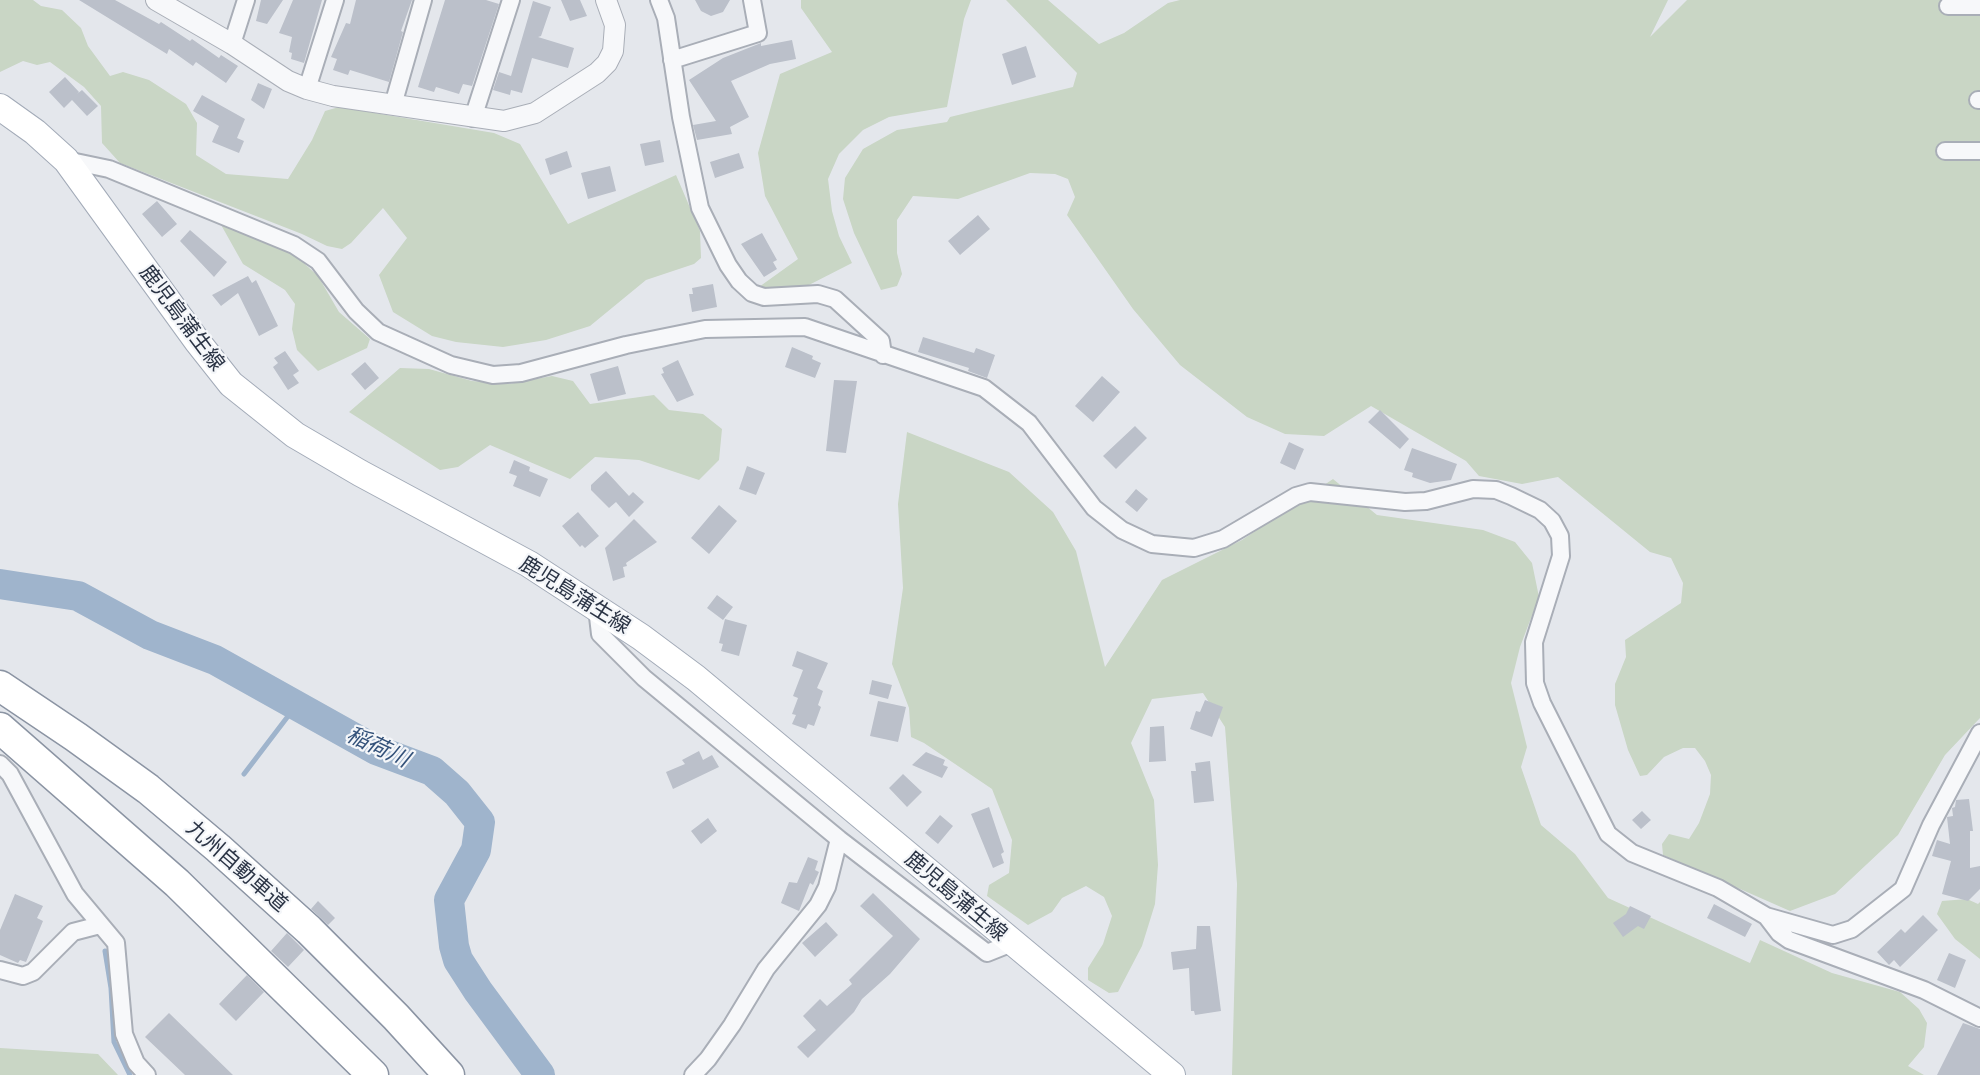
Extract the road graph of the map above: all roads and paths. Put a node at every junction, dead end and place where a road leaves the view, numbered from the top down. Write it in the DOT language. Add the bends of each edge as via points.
graph roads {
  1 [pos="156,0"];
  2 [pos="246,0"];
  3 [pos="335,0"];
  4 [pos="423,0"];
  5 [pos="511,0"];
  6 [pos="606,0"];
  7 [pos="658,0"];
  8 [pos="752,0"];
  9 [pos="1948,6"];
  10 [pos="1980,6"];
  11 [pos="232,44"];
  12 [pos="672,60"];
  13 [pos="307,89"];
  14 [pos="393,105"];
  15 [pos="0,107"];
  16 [pos="473,118"];
  17 [pos="1945,151"];
  18 [pos="1980,151"];
  19 [pos="66,160"];
  20 [pos="883,355"];
  21 [pos="597,608"];
  22 [pos="0,686"];
  23 [pos="0,728"];
  24 [pos="1980,733"];
  25 [pos="0,764"];
  26 [pos="839,839"];
  27 [pos="1766,916"];
  28 [pos="100,925"];
  29 [pos="1012,943"];
  30 [pos="0,970"];
  31 [pos="1980,1018"];
  32 [pos="147,1075"];
  33 [pos="373,1075"];
  34 [pos="449,1075"];
  35 [pos="693,1075"];
  36 [pos="1172,1075"];
  1 -- 11 [label="street"];
  2 -- 11 [label="street"];
  3 -- 13 [label="street"];
  4 -- 14 [label="street"];
  5 -- 16 [label="street"];
  6 -- 16 [label="street" via="615,36 607,63 597,74 522,118"];
  7 -- 12 [label="street" via="666,18"];
  8 -- 12 [label="street" via="758,33"];
  9 -- 10 [label="street"];
  11 -- 13 [label="street"];
  12 -- 20 [label="street" via="700,208 739,281 752,293 764,297 818,294 835,299 881,341"];
  13 -- 14 [label="street"];
  14 -- 16 [label="street"];
  15 -- 19 [label="main road, 鹿児島蒲生線"];
  17 -- 18 [label="street"];
  19 -- 20 [label="street" via="110,169 294,245 318,261 356,311 378,332 451,365 493,375 521,373 626,345 705,330 778,326 805,327"];
  19 -- 21 [label="main road, 鹿児島蒲生線" via="231,384 295,435 529,564"];
  20 -- 27 [label="street" via="984,388 1006,403 1042,439 1094,508 1122,530 1152,544 1194,548 1223,538 1296,496 1310,492 1405,502 1473,489 1496,490 1540,510 1560,536 1561,556 1534,642 1535,683 1599,818 1608,834 1632,853 1718,888"];
  21 -- 26 [label="street" via="600,634 644,678"];
  21 -- 29 [label="main road, 鹿児島蒲生線" via="696,678"];
  22 -- 34 [label="highway, 九州自動車道" via="148,789 218,848 309,930"];
  23 -- 33 [label="highway" via="177,883"];
  24 -- 27 [label="street" via="1931,825 1904,889 1852,929 1833,935"];
  25 -- 28 [label="street" via="10,774 75,894"];
  26 -- 29 [label="street" via="987,952"];
  26 -- 35 [label="street" via="827,887 818,905 766,969 732,1025"];
  27 -- 31 [label="street" via="1789,940 1924,990"];
  28 -- 30 [label="street" via="73,932 33,972 23,976"];
  28 -- 32 [label="street" via="116,943 124,1034 136,1064"];
  29 -- 36 [label="main road, 鹿児島蒲生線"];
}
